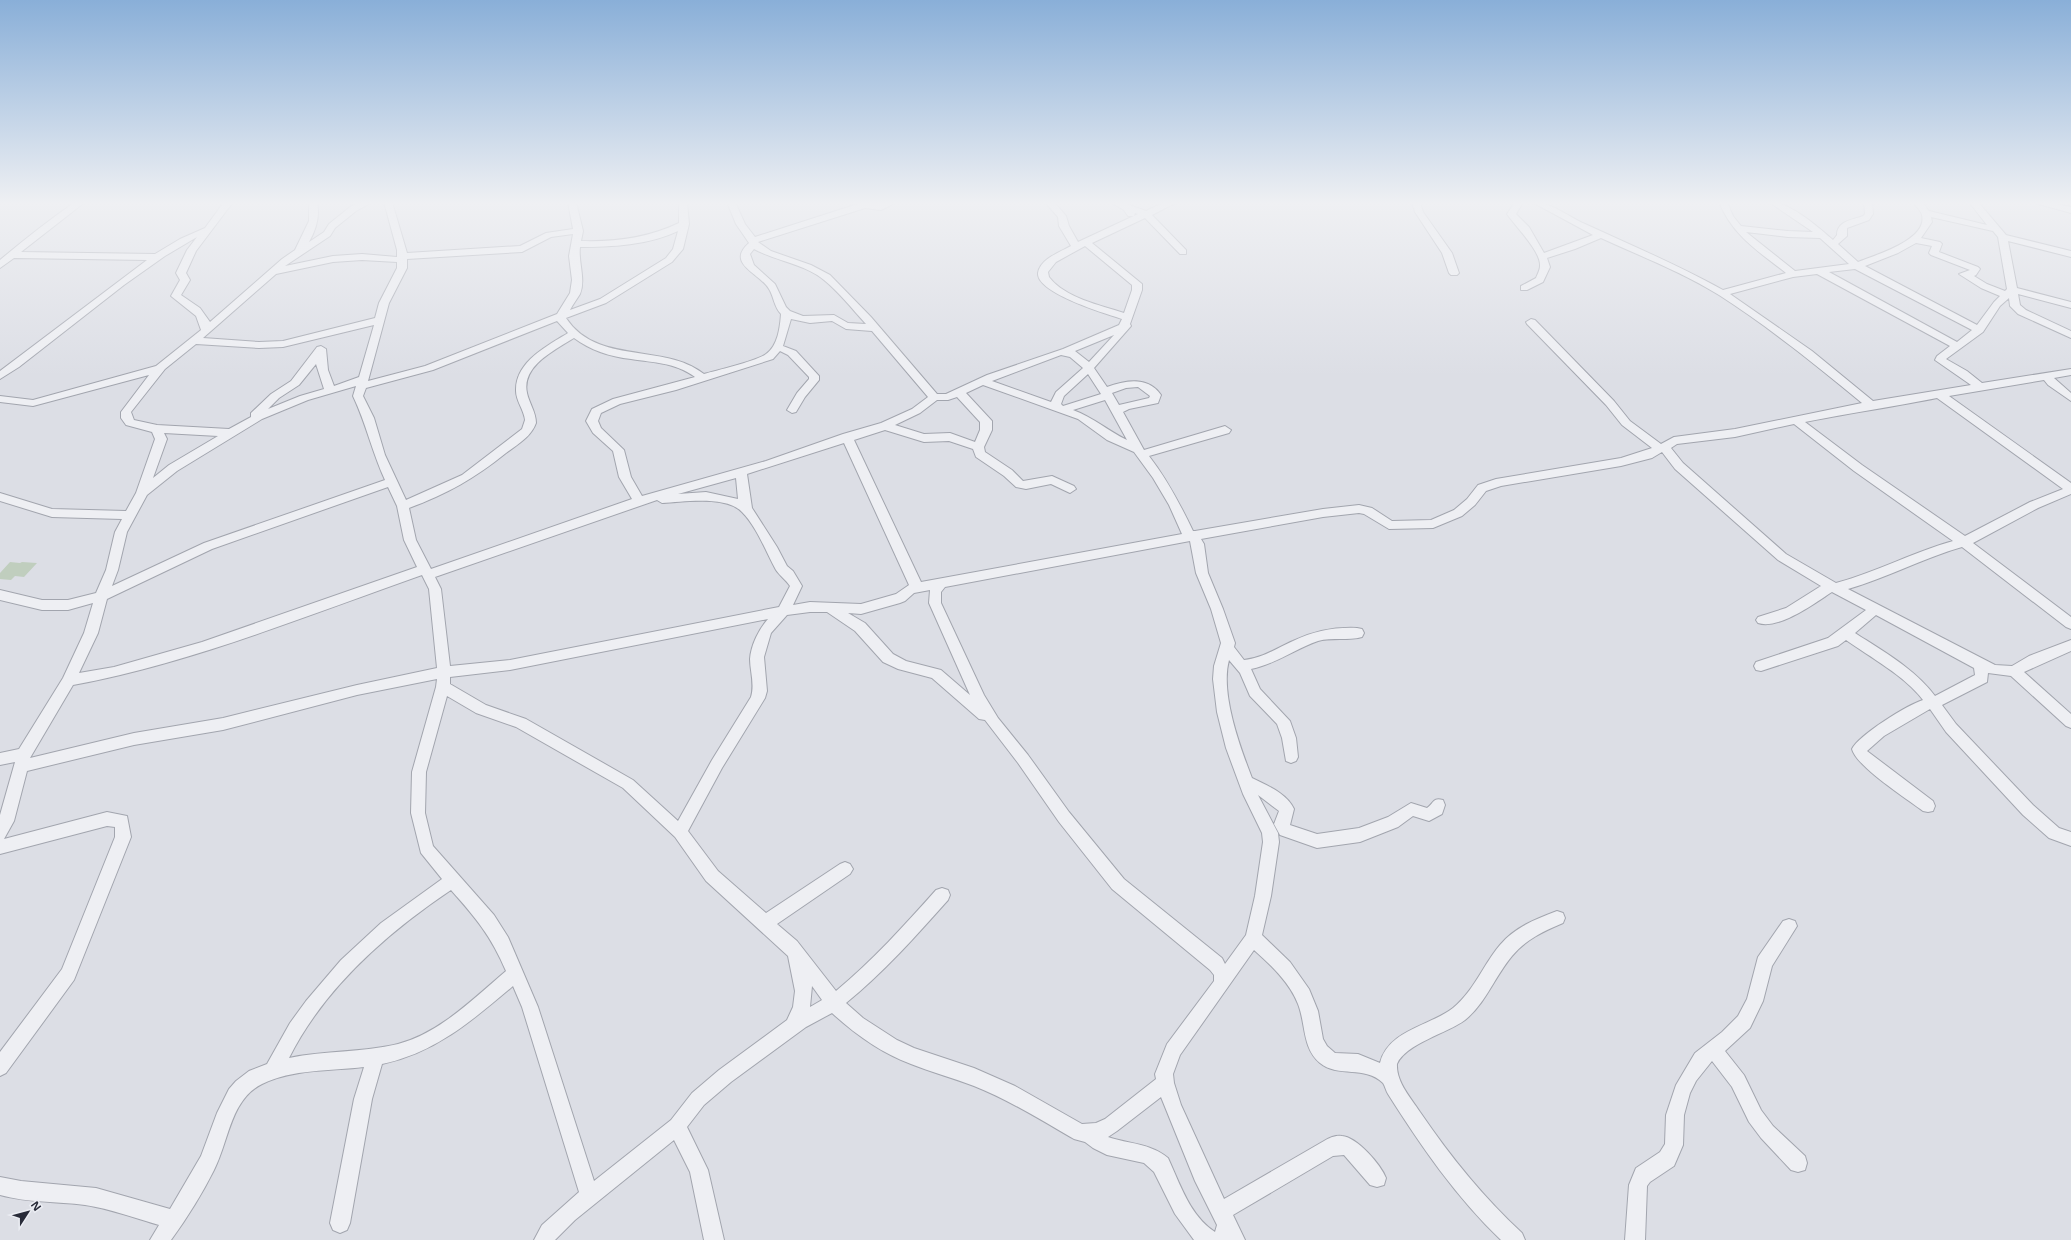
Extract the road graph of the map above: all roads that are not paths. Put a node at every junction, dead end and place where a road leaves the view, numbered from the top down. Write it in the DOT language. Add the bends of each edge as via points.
graph roads {
  1 [pos="152,260"];
  2 [pos="187,260"];
  3 [pos="287,260"];
  4 [pos="329,260"];
  5 [pos="403,260"];
  6 [pos="576,260"];
  7 [pos="669,260"];
  8 [pos="747,260"];
  9 [pos="787,260"];
  10 [pos="1054,260"];
  11 [pos="1102,260"];
  12 [pos="1449,260"];
  13 [pos="1544,260"];
  14 [pos="1656,260"];
  15 [pos="1774,260"];
  16 [pos="1850,260"];
  17 [pos="1873,260"];
  18 [pos="1952,260"];
  19 [pos="2005,260"];
  20 [pos="1857,266"];
  21 [pos="274,271"];
  22 [pos="1819,272"];
  23 [pos="1454,273"];
  24 [pos="1792,274"];
  25 [pos="1524,288"];
  26 [pos="1722,293"];
  27 [pos="2009,293"];
  28 [pos="2071,305"];
  29 [pos="786,314"];
  30 [pos="560,317"];
  31 [pos="380,320"];
  32 [pos="1127,322"];
  33 [pos="1531,322"];
  34 [pos="875,328"];
  35 [pos="1979,330"];
  36 [pos="206,331"];
  37 [pos="573,334"];
  38 [pos="323,335"];
  39 [pos="2071,335"];
  40 [pos="195,341"];
  41 [pos="1084,343"];
  42 [pos="778,346"];
  43 [pos="1957,346"];
  44 [pos="321,351"];
  45 [pos="1064,352"];
  46 [pos="1079,359"];
  47 [pos="162,367"];
  48 [pos="1089,368"];
  49 [pos="2071,372"];
  50 [pos="2046,375"];
  51 [pos="0,376"];
  52 [pos="703,379"];
  53 [pos="983,381"];
  54 [pos="363,382"];
  55 [pos="1980,386"];
  56 [pos="330,390"];
  57 [pos="960,392"];
  58 [pos="1107,394"];
  59 [pos="1939,394"];
  60 [pos="935,397"];
  61 [pos="2071,398"];
  62 [pos="0,399"];
  63 [pos="1871,405"];
  64 [pos="792,410"];
  65 [pos="1061,410"];
  66 [pos="1116,411"];
  67 [pos="1795,420"];
  68 [pos="243,426"];
  69 [pos="884,426"];
  70 [pos="157,429"];
  71 [pos="1225,430"];
  72 [pos="233,433"];
  73 [pos="848,437"];
  74 [pos="978,447"];
  75 [pos="1662,448"];
  76 [pos="1140,452"];
  77 [pos="741,471"];
  78 [pos="390,482"];
  79 [pos="1070,489"];
  80 [pos="2071,490"];
  81 [pos="142,493"];
  82 [pos="0,497"];
  83 [pos="652,498"];
  84 [pos="639,501"];
  85 [pos="403,506"];
  86 [pos="746,508"];
  87 [pos="129,515"];
  88 [pos="1191,536"];
  89 [pos="1964,542"];
  90 [pos="427,572"];
  91 [pos="941,583"];
  92 [pos="1833,587"];
  93 [pos="917,588"];
  94 [pos="0,595"];
  95 [pos="101,596"];
  96 [pos="831,609"];
  97 [pos="1875,609"];
  98 [pos="783,611"];
  99 [pos="1763,620"];
  100 [pos="2071,624"];
  101 [pos="1357,633"];
  102 [pos="1846,633"];
  103 [pos="2071,645"];
  104 [pos="1227,648"];
  105 [pos="1241,665"];
  106 [pos="1981,665"];
  107 [pos="1761,666"];
  108 [pos="2014,671"];
  109 [pos="70,680"];
  110 [pos="443,680"];
  111 [pos="1933,703"];
  112 [pos="993,722"];
  113 [pos="2071,722"];
  114 [pos="1292,757"];
  115 [pos="0,759"];
  116 [pos="23,760"];
  117 [pos="1247,783"];
  118 [pos="1438,805"];
  119 [pos="1928,806"];
  120 [pos="680,832"];
  121 [pos="0,834"];
  122 [pos="2071,839"];
  123 [pos="0,847"];
  124 [pos="846,869"];
  125 [pos="453,880"];
  126 [pos="942,895"];
  127 [pos="1557,918"];
  128 [pos="765,923"];
  129 [pos="1789,926"];
  130 [pos="1253,938"];
  131 [pos="792,946"];
  132 [pos="516,973"];
  133 [pos="1222,983"];
  134 [pos="835,1002"];
  135 [pos="791,1028"];
  136 [pos="1713,1049"];
  137 [pos="376,1056"];
  138 [pos="0,1067"];
  139 [pos="274,1069"];
  140 [pos="1389,1077"];
  141 [pos="1165,1083"];
  142 [pos="677,1126"];
  143 [pos="1090,1134"];
  144 [pos="1798,1163"];
  145 [pos="1377,1178"];
  146 [pos="0,1186"];
  147 [pos="589,1195"];
  148 [pos="340,1223"];
  149 [pos="1226,1229"];
  150 [pos="167,1232"];
  151 [pos="544,1240"];
  152 [pos="714,1240"];
  153 [pos="1210,1240"];
  154 [pos="1515,1240"];
  155 [pos="1635,1240"];
  1 -- 51 [label="street"];
  2 -- 36 [label="street" via="181,273 185,280 176,296 195,308 206,322"];
  3 -- 21 [label="street"];
  4 -- 21 [label="street"];
  5 -- 31 [label="street" via="402,268 384,303"];
  6 -- 30 [label="street" via="575,293"];
  7 -- 30 [label="street" via="603,301"];
  8 -- 29 [label="street" via="774,287 782,310"];
  9 -- 34 [label="street" via="827,277"];
  10 -- 32 [label="street" via="1043,270 1043,277 1048,285"];
  11 -- 32 [label="street" via="1137,284"];
  12 -- 23 [label="street"];
  13 -- 25 [label="street" via="1545,267 1540,280"];
  14 -- 26 [label="street"];
  15 -- 24 [label="street"];
  16 -- 20 [label="street"];
  17 -- 20 [label="street"];
  18 -- 27 [label="street" via="1975,269 1973,273 1964,274 1984,286"];
  19 -- 27 [label="street"];
  20 -- 22 [label="street"];
  20 -- 35 [label="street"];
  21 -- 36 [label="street"];
  22 -- 24 [label="street"];
  22 -- 43 [label="street"];
  24 -- 26 [label="street"];
  26 -- 63 [label="street" via="1808,353"];
  27 -- 28 [label="street" via="2048,298"];
  27 -- 35 [label="street" via="1997,304"];
  27 -- 39 [label="street" via="2015,306 2022,312"];
  29 -- 34 [label="street" via="811,321 834,318 846,326"];
  29 -- 42 [label="street" via="786,328"];
  30 -- 37 [label="street"];
  30 -- 54 [label="street" via="429,368"];
  31 -- 38 [label="street"];
  31 -- 54 [label="street"];
  32 -- 41 [label="street"];
  32 -- 48 [label="street" via="1116,341"];
  33 -- 75 [label="street" via="1610,403 1626,423"];
  34 -- 60 [label="street" via="929,394"];
  35 -- 43 [label="street"];
  36 -- 40 [label="street"];
  37 -- 52 [label="street" via="604,349 625,355 668,360 684,366"];
  37 -- 85 [label="street" via="531,363 523,373 520,395 531,421 521,436 475,472 438,493"];
  38 -- 40 [label="street" via="283,344"];
  38 -- 44 [label="street"];
  40 -- 47 [label="street"];
  41 -- 45 [label="street"];
  41 -- 46 [label="street" via="1078,349"];
  42 -- 52 [label="street" via="772,355 765,359"];
  42 -- 64 [label="street" via="792,353 814,376 814,380 800,395"];
  43 -- 55 [label="street" via="1940,360"];
  44 -- 56 [label="street" via="323,376"];
  44 -- 68 [label="street" via="295,383 275,396"];
  45 -- 46 [label="street"];
  45 -- 53 [label="street"];
  46 -- 48 [label="street"];
  47 -- 62 [label="street" via="33,403"];
  47 -- 70 [label="street" via="126,412 126,418 130,423"];
  48 -- 58 [label="street"];
  48 -- 65 [label="street" via="1057,398 1056,404"];
  49 -- 50 [label="street"];
  50 -- 55 [label="street"];
  50 -- 61 [label="street"];
  52 -- 84 [label="street" via="617,400 603,406 593,416 592,421 597,430 618,450 619,464"];
  53 -- 57 [label="street"];
  53 -- 65 [label="street"];
  54 -- 56 [label="street"];
  54 -- 78 [label="street" via="358,396 369,418 379,455"];
  55 -- 59 [label="street"];
  56 -- 68 [label="street" via="281,407"];
  57 -- 60 [label="street" via="948,397"];
  57 -- 74 [label="street" via="986,421 986,430"];
  58 -- 65 [label="street"];
  58 -- 66 [label="street"];
  58 -- 66 [label="street" via="1137,382 1148,387 1156,395 1154,401 1126,406"];
  59 -- 63 [label="street"];
  59 -- 80 [label="street"];
  60 -- 69 [label="street" via="916,412"];
  63 -- 67 [label="street"];
  65 -- 76 [label="street" via="1082,417 1111,437"];
  66 -- 76 [label="street"];
  67 -- 75 [label="street" via="1734,433 1674,441"];
  67 -- 89 [label="street" via="1858,468"];
  68 -- 72 [label="street"];
  69 -- 73 [label="street"];
  69 -- 74 [label="street" via="924,438 950,437"];
  70 -- 72 [label="street"];
  70 -- 81 [label="street" via="161,439"];
  71 -- 76 [label="street"];
  72 -- 81 [label="street" via="173,468"];
  73 -- 77 [label="street" via="770,464"];
  73 -- 93 [label="street" via="890,524"];
  74 -- 79 [label="street" via="980,454 1020,484 1052,480"];
  75 -- 88 [label="street" via="1648,455 1621,462 1500,482 1482,488 1458,513 1433,524 1389,525 1368,511 1346,509"];
  75 -- 92 [label="street" via="1782,557"];
  76 -- 88 [label="street" via="1167,490"];
  77 -- 83 [label="street"];
  77 -- 86 [label="street"];
  78 -- 85 [label="street"];
  78 -- 95 [label="street" via="208,546"];
  80 -- 89 [label="street" via="2034,505"];
  81 -- 87 [label="street"];
  82 -- 87 [label="street" via="52,513"];
  83 -- 84 [label="street"];
  83 -- 86 [label="street" via="671,500 706,496 732,501"];
  84 -- 90 [label="street"];
  85 -- 90 [label="street" via="410,540"];
  86 -- 98 [label="street" via="782,569 789,574 796,586"];
  87 -- 95 [label="street" via="121,532 112,570"];
  88 -- 91 [label="street"];
  88 -- 104 [label="street" via="1198,544 1202,573 1225,630"];
  89 -- 92 [label="street" via="1936,550 1871,578"];
  89 -- 100 [label="street"];
  90 -- 109 [label="street" via="204,646 114,672"];
  90 -- 110 [label="street" via="435,589"];
  91 -- 93 [label="street"];
  91 -- 112 [label="street" via="935,592 935,603 967,677"];
  92 -- 97 [label="street"];
  92 -- 99 [label="street" via="1795,610"];
  93 -- 96 [label="street" via="907,590 902,597 882,605 861,609"];
  94 -- 95 [label="street" via="42,605 68,605"];
  95 -- 109 [label="street" via="91,633"];
  96 -- 98 [label="street" via="810,607"];
  96 -- 112 [label="street" via="860,627 888,658 936,674"];
  97 -- 102 [label="street"];
  97 -- 106 [label="street"];
  98 -- 110 [label="street"];
  98 -- 120 [label="street" via="765,631 760,645 757,657 760,691 758,698 717,764"];
  101 -- 105 [label="street" via="1327,633 1304,641 1270,659 1251,665"];
  102 -- 107 [label="street" via="1833,642"];
  102 -- 111 [label="street" via="1913,681"];
  103 -- 108 [label="street"];
  104 -- 105 [label="street"];
  104 -- 117 [label="street" via="1221,666 1224,712 1233,748"];
  105 -- 114 [label="street" via="1255,692 1283,721"];
  106 -- 108 [label="street" via="1994,670"];
  106 -- 111 [label="street" via="1982,678"];
  108 -- 113 [label="street"];
  109 -- 116 [label="street"];
  110 -- 116 [label="street" via="357,690 223,724"];
  110 -- 120 [label="street" via="481,709 521,723 628,784"];
  110 -- 125 [label="street" via="419,772 418,813 426,848"];
  111 -- 119 [label="street" via="1906,715 1879,732 1859,749 1867,760"];
  111 -- 122 [label="street" via="1951,728 2028,810 2054,833"];
  112 -- 133 [label="street" via="1107,871 1133,897 1216,964 1222,973"];
  115 -- 116 [label="street"];
  116 -- 121 [label="street"];
  117 -- 118 [label="street" via="1267,792 1287,809 1282,824 1285,830 1317,841 1360,835 1393,822 1411,809 1429,815"];
  117 -- 130 [label="street" via="1270,833 1271,842 1263,896"];
  120 -- 128 [label="street" via="712,876"];
  123 -- 138 [label="street" via="107,820 122,821 123,837 68,974"];
  124 -- 128 [label="street"];
  125 -- 132 [label="street" via="488,920 502,942"];
  125 -- 139 [label="street" via="408,909 338,975 295,1030"];
  126 -- 134 [label="street" via="885,959"];
  127 -- 140 [label="street" via="1515,940 1473,1000 1459,1014 1398,1048 1390,1057"];
  128 -- 131 [label="street"];
  129 -- 136 [label="street" via="1764,963 1755,1001 1744,1022"];
  130 -- 133 [label="street"];
  130 -- 140 [label="street" via="1273,956 1304,998 1317,1046 1325,1057 1335,1063 1359,1063"];
  131 -- 134 [label="street"];
  131 -- 135 [label="street" via="799,966 804,997 802,1009"];
  132 -- 137 [label="street" via="442,1032 400,1052"];
  132 -- 147 [label="street" via="530,1007"];
  133 -- 141 [label="street" via="1173,1050 1166,1064"];
  134 -- 135 [label="street"];
  134 -- 143 [label="street" via="838,1008 857,1024 891,1046 911,1056 974,1077 1009,1092 1080,1133"];
  135 -- 142 [label="street" via="698,1099"];
  136 -- 144 [label="street" via="1738,1081 1755,1116"];
  136 -- 155 [label="street" via="1701,1059 1682,1091 1675,1115 1674,1145 1667,1159 1643,1175 1638,1185"];
  137 -- 139 [label="street"];
  137 -- 148 [label="street" via="364,1091"];
  139 -- 150 [label="street" via="243,1086 232,1099 208,1163"];
  140 -- 154 [label="street" via="1448,1169"];
  141 -- 143 [label="street" via="1111,1125"];
  141 -- 149 [label="street"];
  142 -- 147 [label="street"];
  142 -- 152 [label="street" via="699,1170"];
  143 -- 153 [label="street" via="1099,1142 1113,1148 1155,1158 1191,1222 1201,1235"];
  145 -- 149 [label="street" via="1350,1148 1342,1145 1330,1147"];
  146 -- 150 [label="street" via="25,1192 116,1201 153,1214"];
  147 -- 151 [label="street" via="554,1227"];
}
